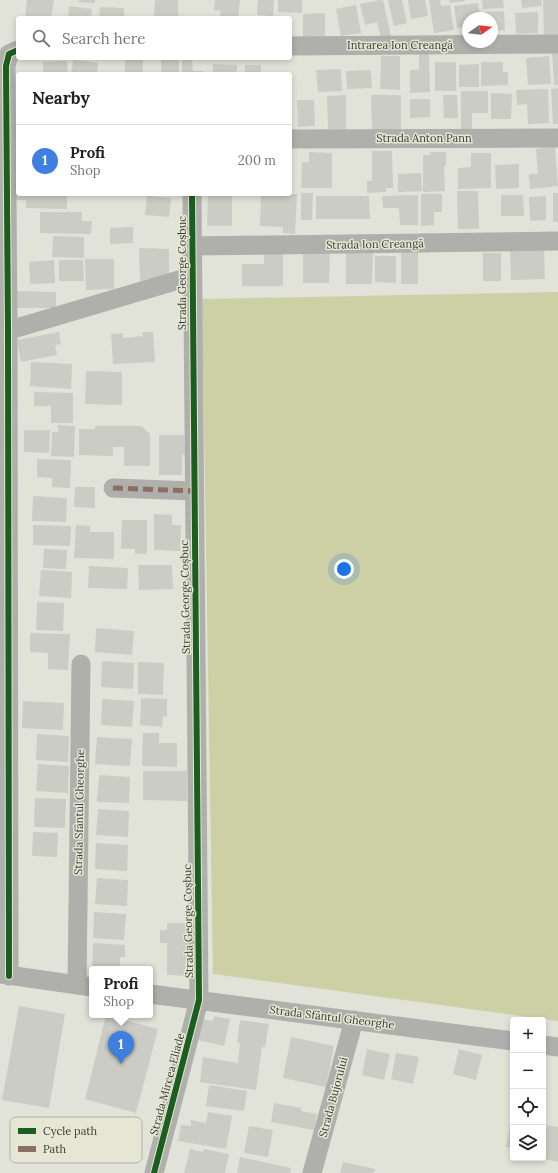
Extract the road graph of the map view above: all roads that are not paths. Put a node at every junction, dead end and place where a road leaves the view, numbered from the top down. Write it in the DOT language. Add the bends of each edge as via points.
graph roads {
  1 [pos="558,44"];
  2 [pos="292,46"];
  3 [pos="14,52"];
  4 [pos="12,138"];
  5 [pos="558,138"];
  6 [pos="292,139"];
  7 [pos="192,196"];
  8 [pos="558,241"];
  9 [pos="192,246"];
  10 [pos="192,276"];
  11 [pos="4,332"];
  12 [pos="114,488"];
  13 [pos="194,491"];
  14 [pos="81,664"];
  15 [pos="4,975"];
  16 [pos="84,986"];
  17 [pos="153,994"];
  18 [pos="199,1000"];
  19 [pos="354,1020"];
  20 [pos="510,1041"];
  21 [pos="546,1045"];
  22 [pos="558,1047"];
  23 [pos="154,1173"];
  24 [pos="312,1173"];
  1 -- 2 [label="street, Intrarea Ion Creangă"];
  3 -- 4 [label="street" via="6,66"];
  4 -- 11 [label="street"];
  5 -- 6 [label="street, Strada Anton Pann"];
  7 -- 9 [label="street, Strada George Coșbuc"];
  8 -- 9 [label="street, Strada Ion Creangă"];
  9 -- 10 [label="street, Strada George Coșbuc"];
  10 -- 11 [label="street"];
  10 -- 13 [label="street, Strada George Coșbuc"];
  11 -- 15 [label="street"];
  12 -- 13 [label="street"];
  13 -- 18 [label="street, Strada George Coșbuc"];
  14 -- 16 [label="street, Strada Sfântul Gheorghe"];
  15 -- 16 [label="street, Strada Sfântul Gheorghe"];
  17 -- 18 [label="street, Strada Sfântul Gheorghe"];
  18 -- 19 [label="street, Strada Sfântul Gheorghe"];
  18 -- 23 [label="street, Strada Mircea Eliade"];
  19 -- 20 [label="street, Strada Sfântul Gheorghe"];
  19 -- 24 [label="street, Strada Bujorului"];
  21 -- 22 [label="street"];
}
